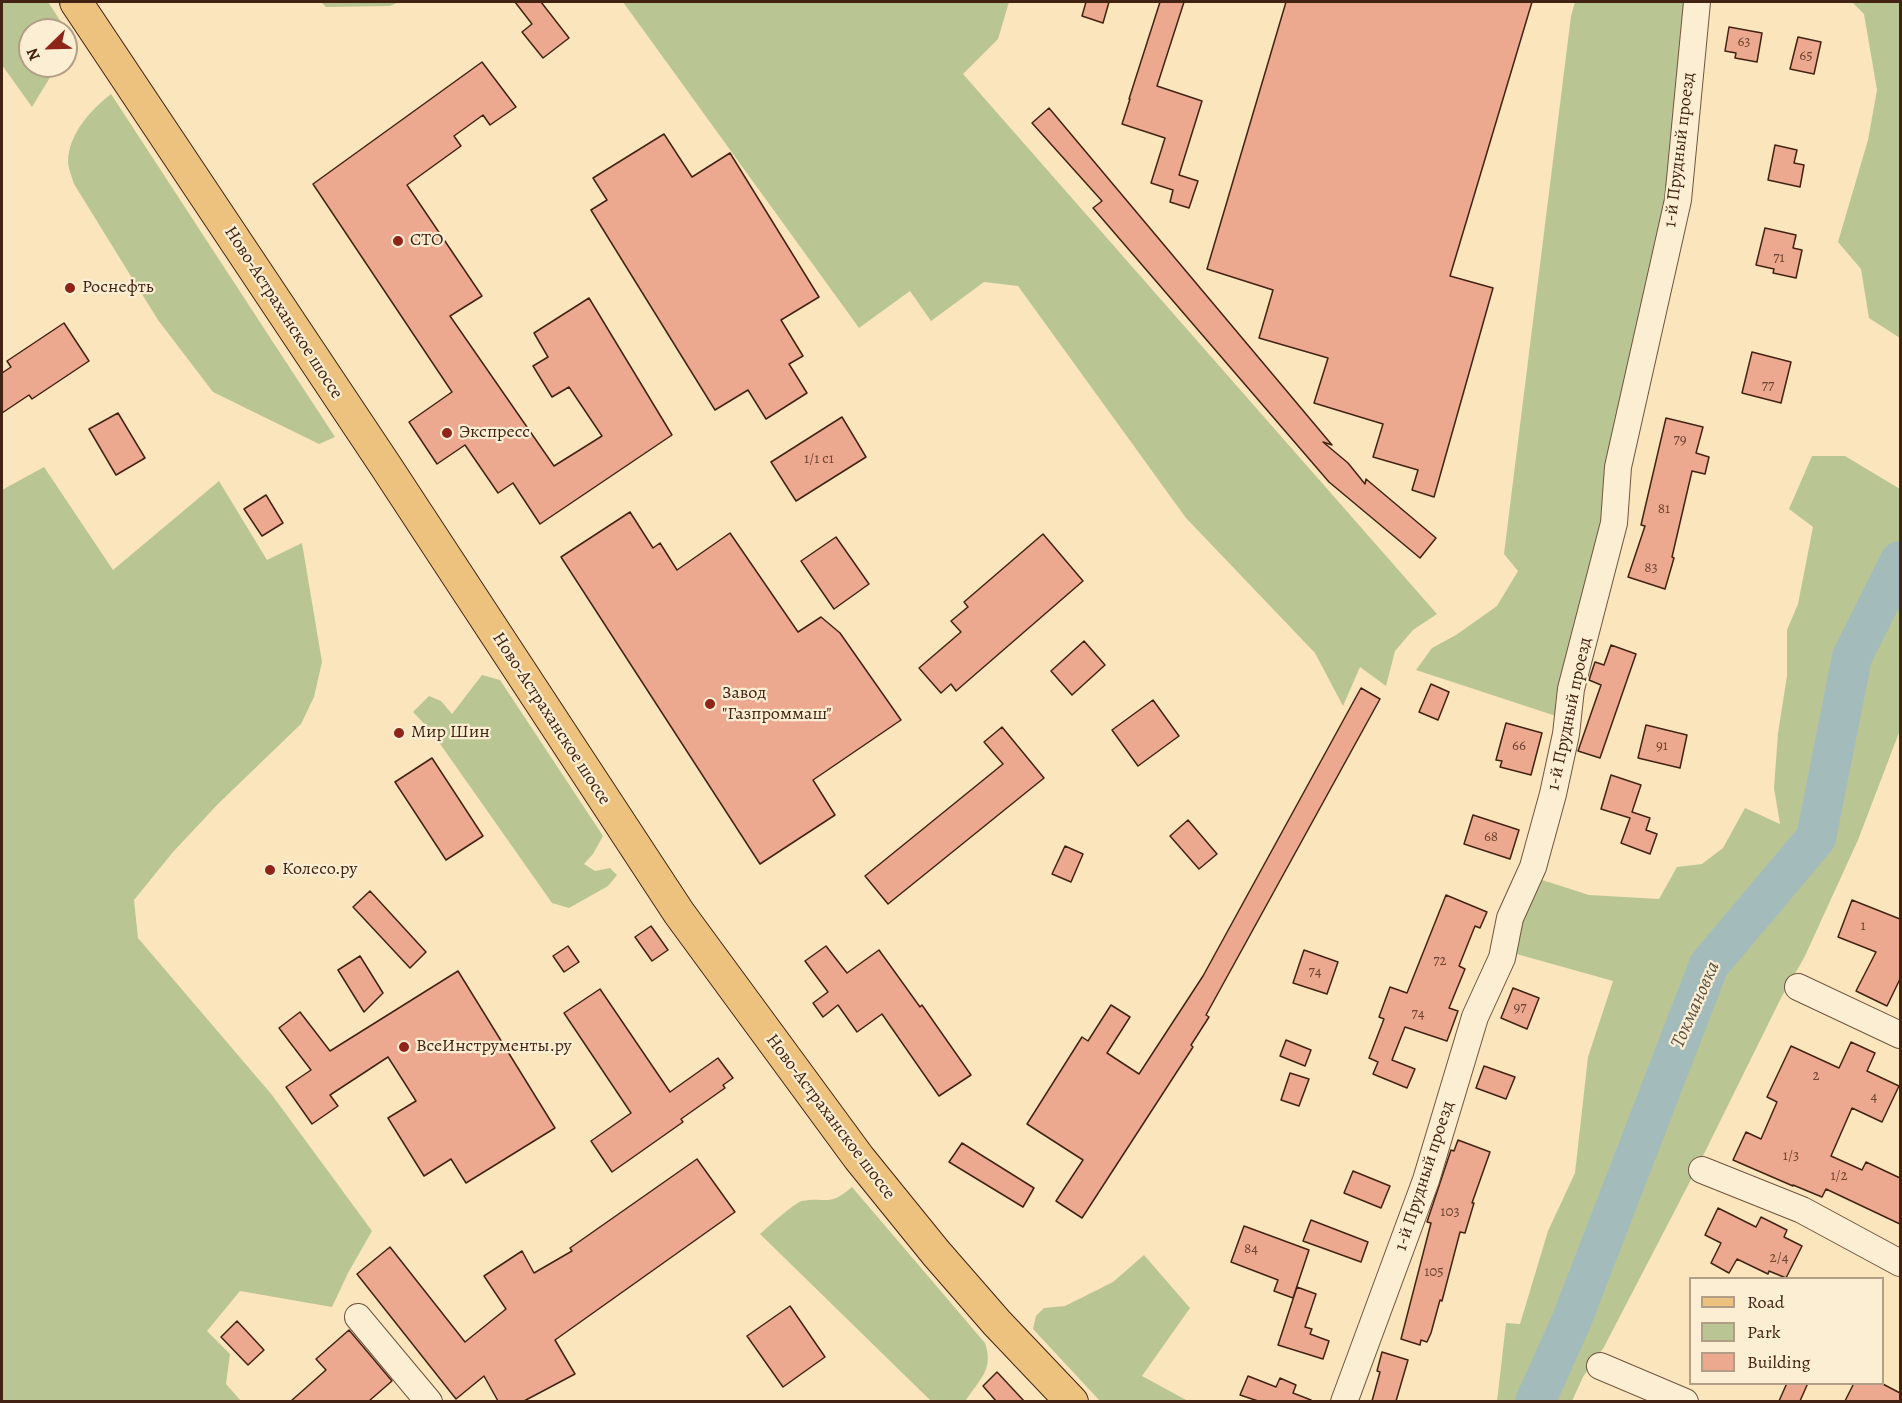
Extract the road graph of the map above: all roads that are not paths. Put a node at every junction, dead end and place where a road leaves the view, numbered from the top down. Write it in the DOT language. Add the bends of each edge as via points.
graph roads {
  1 [pos="76,2"];
  2 [pos="1697,2"];
  3 [pos="1798,987"];
  4 [pos="1900,1035"];
  5 [pos="1702,1170"];
  6 [pos="1900,1263"];
  7 [pos="358,1317"];
  8 [pos="1600,1366"];
  9 [pos="429,1401"];
  10 [pos="1072,1401"];
  11 [pos="1344,1401"];
  12 [pos="1685,1401"];
  1 -- 10 [label="main road, Ново-Астраханское шоссе" via="679,913 858,1158 974,1297"];
  2 -- 11 [label="street, 1-й Прудный проезд" via="1678,200 1618,467 1614,523 1571,689 1553,794 1533,867 1510,918 1502,958 1475,1017 1426,1180"];
  3 -- 4 [label="street"];
  5 -- 6 [label="street" via="1802,1210"];
  7 -- 9 [label="street"];
  8 -- 12 [label="street"];
}
